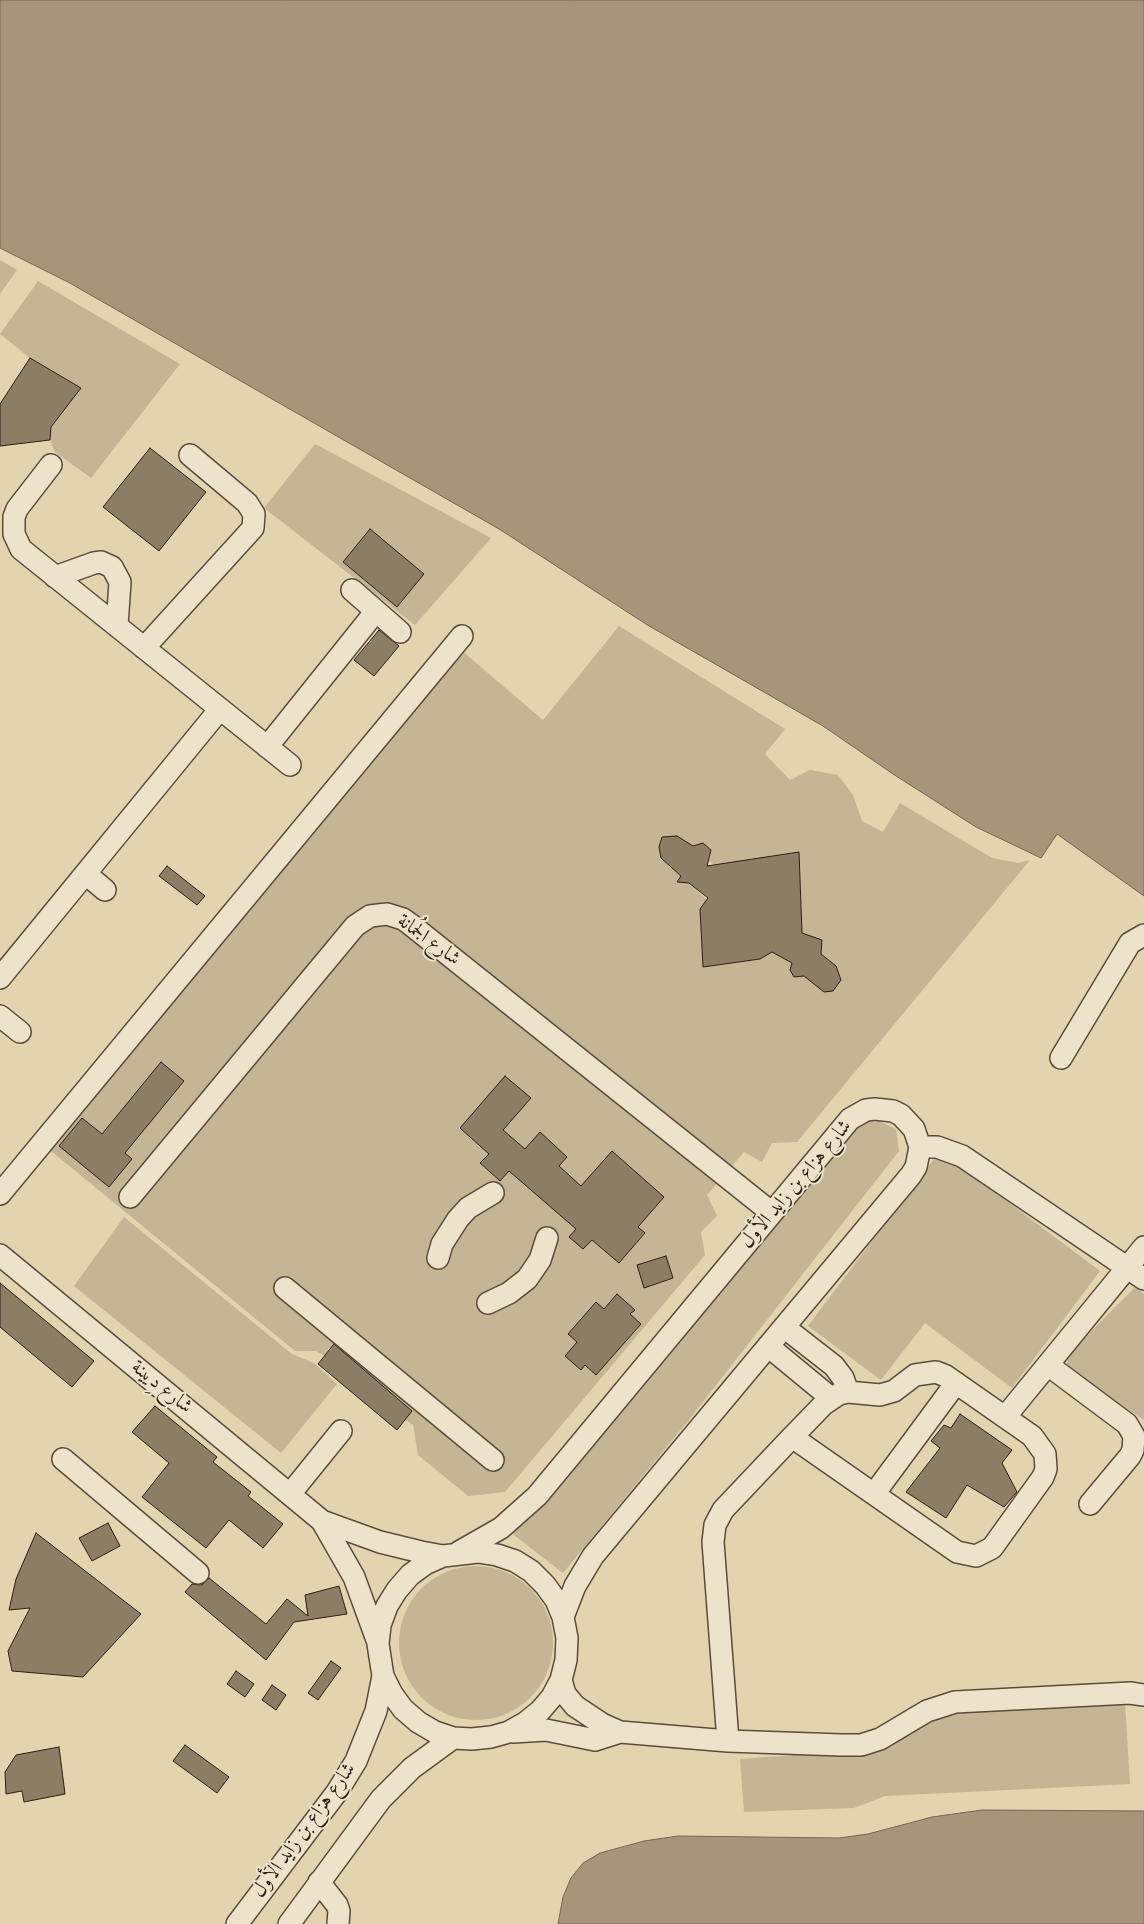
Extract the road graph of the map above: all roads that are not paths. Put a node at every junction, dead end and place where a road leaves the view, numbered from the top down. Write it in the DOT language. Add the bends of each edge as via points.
graph roads {
  1 [pos="190,455"];
  2 [pos="51,465"];
  3 [pos="55,577"];
  4 [pos="352,590"];
  5 [pos="376,611"];
  6 [pos="117,626"];
  7 [pos="400,632"];
  8 [pos="462,636"];
  9 [pos="144,648"];
  10 [pos="220,709"];
  11 [pos="267,747"];
  12 [pos="290,765"];
  13 [pos="86,874"];
  14 [pos="105,890"];
  15 [pos="1144,935"];
  16 [pos="0,978"];
  17 [pos="0,1016"];
  18 [pos="20,1032"];
  19 [pos="1061,1058"];
  20 [pos="920,1148"];
  21 [pos="494,1193"];
  22 [pos="0,1194"];
  23 [pos="130,1197"];
  24 [pos="772,1213"];
  25 [pos="547,1238"];
  26 [pos="1144,1247"];
  27 [pos="0,1255"];
  28 [pos="438,1258"];
  29 [pos="1136,1274"];
  30 [pos="285,1288"];
  31 [pos="488,1303"];
  32 [pos="784,1327"];
  33 [pos="768,1346"];
  34 [pos="1048,1365"];
  35 [pos="956,1383"];
  36 [pos="839,1395"];
  37 [pos="1005,1417"];
  38 [pos="341,1431"];
  39 [pos="792,1437"];
  40 [pos="63,1459"];
  41 [pos="493,1460"];
  42 [pos="290,1494"];
  43 [pos="874,1494"];
  44 [pos="1090,1504"];
  45 [pos="322,1521"];
  46 [pos="451,1554"];
  47 [pos="198,1574"];
  48 [pos="563,1618"];
  49 [pos="378,1644"];
  50 [pos="383,1676"];
  51 [pos="560,1680"];
  52 [pos="1144,1694"];
  53 [pos="585,1714"];
  54 [pos="509,1732"];
  55 [pos="620,1732"];
  56 [pos="576,1736"];
  57 [pos="453,1738"];
  58 [pos="728,1741"];
  59 [pos="319,1882"];
  60 [pos="237,1924"];
  61 [pos="289,1924"];
  62 [pos="338,1924"];
  1 -- 9 [label="street" via="251,508 254,521 252,528"];
  2 -- 3 [label="street" via="17,509 13,526 21,549"];
  3 -- 6 [label="street"];
  3 -- 6 [label="street" via="94,563 112,567 120,582"];
  4 -- 5 [label="street"];
  5 -- 7 [label="street"];
  5 -- 11 [label="street"];
  6 -- 9 [label="street"];
  8 -- 22 [label="street"];
  9 -- 10 [label="street"];
  10 -- 11 [label="street"];
  10 -- 13 [label="street"];
  11 -- 12 [label="street"];
  13 -- 14 [label="street"];
  13 -- 16 [label="street"];
  15 -- 19 [label="street" via="1130,943"];
  17 -- 18 [label="street"];
  20 -- 24 [label="street, شارع هزاع بن زايد الأول" via="914,1129 901,1115 884,1109 866,1110 850,1119"];
  20 -- 29 [label="street" via="946,1149 962,1156"];
  20 -- 32 [label="street" via="911,1175"];
  21 -- 28 [label="street" via="468,1208 458,1219 442,1244"];
  23 -- 24 [label="street, شارع الجُمانة" via="355,926 370,916 386,914 410,924"];
  24 -- 46 [label="street, شارع هزاع بن زايد الأول" via="536,1496 501,1528"];
  25 -- 31 [label="street" via="540,1260 527,1279"];
  26 -- 29 [label="street"];
  27 -- 42 [label="street, شارع دِيينة"];
  29 -- 34 [label="street"];
  30 -- 41 [label="street"];
  32 -- 33 [label="street"];
  32 -- 36 [label="street" via="834,1366 843,1378"];
  33 -- 36 [label="street"];
  33 -- 48 [label="street" via="593,1556 575,1586"];
  34 -- 37 [label="street"];
  34 -- 44 [label="street" via="1127,1424 1134,1436 1130,1456"];
  35 -- 36 [label="street" via="946,1376 929,1372 915,1375 887,1393"];
  35 -- 37 [label="street"];
  35 -- 43 [label="street"];
  36 -- 39 [label="street"];
  37 -- 43 [label="street" via="1038,1441 1045,1454 1046,1469 1044,1477 992,1548 982,1555 957,1552"];
  38 -- 42 [label="street"];
  39 -- 43 [label="street"];
  39 -- 58 [label="street" via="723,1510 715,1525"];
  40 -- 47 [label="street"];
  42 -- 45 [label="street, شارع دِيينة"];
  45 -- 46 [label="street, شارع دِيينة" via="380,1542"];
  45 -- 49 [label="street, شارع دِيينة" via="354,1577"];
  46 -- 48 [label="street, شارع دِيينة" via="497,1554 515,1561 545,1584"];
  46 -- 49 [label="street, شارع هزاع بن زايد الأول" via="426,1564 396,1590 380,1625"];
  48 -- 51 [label="street" via="567,1638 566,1660"];
  49 -- 50 [label="street"];
  50 -- 57 [label="street" via="403,1709 435,1732"];
  50 -- 60 [label="street, شارع هزاع بن زايد الأول" via="376,1711 356,1761 337,1792"];
  51 -- 53 [label="street" via="570,1701"];
  51 -- 54 [label="street" via="540,1711"];
  52 -- 58 [label="street" via="955,1702 926,1712 880,1739 861,1744"];
  53 -- 55 [label="street"];
  53 -- 56 [label="street"];
  54 -- 56 [label="street" via="540,1730"];
  54 -- 57 [label="street" via="491,1738"];
  55 -- 56 [label="street" via="595,1740"];
  55 -- 58 [label="street"];
  57 -- 59 [label="street, شارع هزاع بن زايد الأول" via="396,1783"];
  59 -- 61 [label="street, شارع هزاع بن زايد الأول"];
  59 -- 62 [label="street" via="337,1905"];
}
